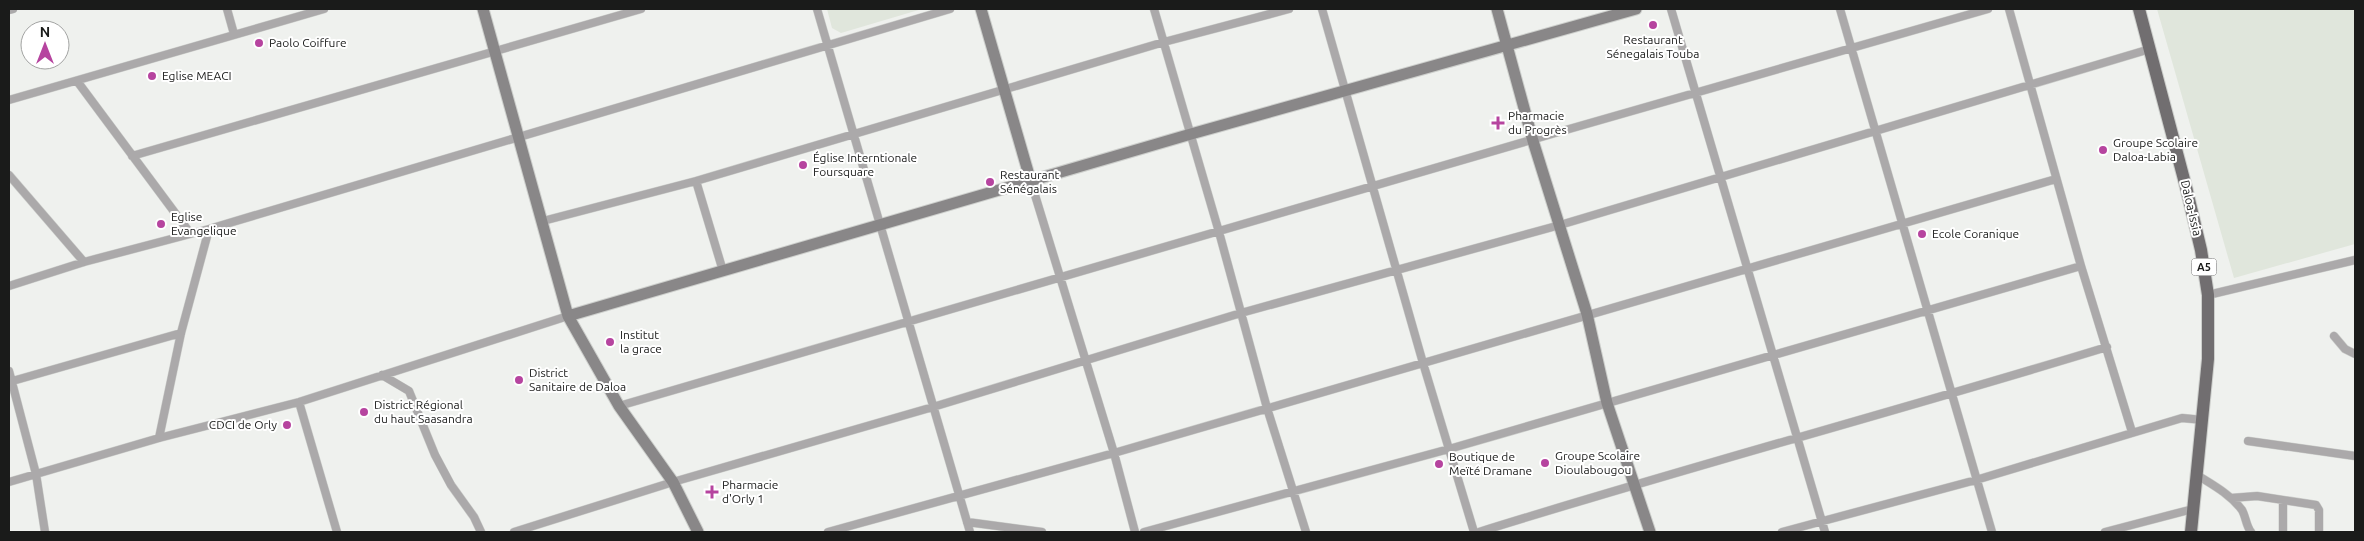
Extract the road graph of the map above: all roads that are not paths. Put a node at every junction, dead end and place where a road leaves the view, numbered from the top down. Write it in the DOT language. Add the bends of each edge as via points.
graph roads {
  1 [pos="13,9"];
  2 [pos="226,9"];
  3 [pos="324,9"];
  4 [pos="483,9"];
  5 [pos="641,9"];
  6 [pos="817,9"];
  7 [pos="950,9"];
  8 [pos="981,9"];
  9 [pos="1154,9"];
  10 [pos="1289,9"];
  11 [pos="1322,9"];
  12 [pos="1497,9"];
  13 [pos="1636,9"];
  14 [pos="1671,9"];
  15 [pos="1840,9"];
  16 [pos="1988,9"];
  17 [pos="2008,9"];
  18 [pos="2139,9"];
  19 [pos="9,10"];
  20 [pos="234,34"];
  21 [pos="1164,42"];
  22 [pos="827,45"];
  23 [pos="1508,45"];
  24 [pos="1851,48"];
  25 [pos="2150,49"];
  26 [pos="496,52"];
  27 [pos="77,81"];
  28 [pos="2031,84"];
  29 [pos="1004,89"];
  30 [pos="1696,91"];
  31 [pos="1345,92"];
  32 [pos="9,100"];
  33 [pos="1874,131"];
  34 [pos="1191,134"];
  35 [pos="853,136"];
  36 [pos="519,137"];
  37 [pos="1533,140"];
  38 [pos="132,156"];
  39 [pos="9,175"];
  40 [pos="1720,177"];
  41 [pos="2056,179"];
  42 [pos="696,181"];
  43 [pos="1031,182"];
  44 [pos="1373,185"];
  45 [pos="543,221"];
  46 [pos="1902,224"];
  47 [pos="1560,225"];
  48 [pos="879,226"];
  49 [pos="209,229"];
  50 [pos="1219,232"];
  51 [pos="190,233"];
  52 [pos="2355,260"];
  53 [pos="84,262"];
  54 [pos="2081,266"];
  55 [pos="1748,267"];
  56 [pos="723,271"];
  57 [pos="1398,271"];
  58 [pos="1058,276"];
  59 [pos="9,286"];
  60 [pos="2208,295"];
  61 [pos="1926,310"];
  62 [pos="1241,313"];
  63 [pos="1587,314"];
  64 [pos="568,316"];
  65 [pos="906,321"];
  66 [pos="181,333"];
  67 [pos="2334,336"];
  68 [pos="2107,347"];
  69 [pos="1772,354"];
  70 [pos="2355,354"];
  71 [pos="1085,361"];
  72 [pos="1423,363"];
  73 [pos="9,370"];
  74 [pos="382,375"];
  75 [pos="10,381"];
  76 [pos="1951,395"];
  77 [pos="299,402"];
  78 [pos="1607,403"];
  79 [pos="619,406"];
  80 [pos="933,407"];
  81 [pos="1267,408"];
  82 [pos="2204,420"];
  83 [pos="2132,432"];
  84 [pos="159,438"];
  85 [pos="1797,438"];
  86 [pos="2248,441"];
  87 [pos="1449,449"];
  88 [pos="1114,454"];
  89 [pos="2355,456"];
  90 [pos="36,474"];
  91 [pos="2197,475"];
  92 [pos="1976,480"];
  93 [pos="9,482"];
  94 [pos="673,482"];
  95 [pos="1633,484"];
  96 [pos="1294,493"];
  97 [pos="960,496"];
  98 [pos="2231,498"];
  99 [pos="2283,501"];
  100 [pos="2193,509"];
  101 [pos="967,522"];
  102 [pos="1822,523"];
  103 [pos="533,530"];
  104 [pos="45,532"];
  105 [pos="337,532"];
  106 [pos="481,532"];
  107 [pos="514,532"];
  108 [pos="698,532"];
  109 [pos="828,532"];
  110 [pos="970,532"];
  111 [pos="1042,532"];
  112 [pos="1135,532"];
  113 [pos="1144,532"];
  114 [pos="1306,532"];
  115 [pos="1474,532"];
  116 [pos="1479,532"];
  117 [pos="1650,532"];
  118 [pos="1782,532"];
  119 [pos="1825,532"];
  120 [pos="1992,532"];
  121 [pos="2105,532"];
  122 [pos="2191,532"];
  123 [pos="2251,532"];
  124 [pos="2283,532"];
  125 [pos="2319,532"];
  1 -- 19 [label="street"];
  2 -- 20 [label="street"];
  3 -- 20 [label="street"];
  4 -- 26 [label="street"];
  5 -- 26 [label="street"];
  6 -- 22 [label="street"];
  7 -- 22 [label="street"];
  8 -- 29 [label="street"];
  9 -- 21 [label="street"];
  10 -- 21 [label="street"];
  11 -- 31 [label="street"];
  12 -- 23 [label="street"];
  13 -- 23 [label="street"];
  14 -- 30 [label="street"];
  15 -- 24 [label="street"];
  16 -- 24 [label="street"];
  17 -- 28 [label="street"];
  18 -- 25 [label="main road, Daloa-Issia / A5"];
  20 -- 27 [label="street"];
  21 -- 29 [label="street"];
  21 -- 34 [label="street"];
  22 -- 35 [label="street"];
  22 -- 36 [label="street"];
  23 -- 31 [label="street"];
  23 -- 37 [label="street"];
  24 -- 30 [label="street"];
  24 -- 33 [label="street"];
  25 -- 28 [label="street"];
  25 -- 60 [label="main road, Daloa-Issia / A5" via="2193,214"];
  26 -- 36 [label="street"];
  26 -- 38 [label="street"];
  27 -- 32 [label="street"];
  27 -- 38 [label="street"];
  28 -- 33 [label="street"];
  28 -- 41 [label="street"];
  29 -- 35 [label="street"];
  29 -- 43 [label="street"];
  30 -- 37 [label="street"];
  30 -- 40 [label="street"];
  31 -- 34 [label="street"];
  31 -- 44 [label="street"];
  33 -- 40 [label="street"];
  33 -- 46 [label="street"];
  34 -- 43 [label="street"];
  34 -- 50 [label="street"];
  35 -- 42 [label="street"];
  35 -- 48 [label="street"];
  36 -- 45 [label="street"];
  36 -- 49 [label="street"];
  37 -- 44 [label="street"];
  37 -- 47 [label="street"];
  38 -- 51 [label="street"];
  39 -- 53 [label="street"];
  40 -- 47 [label="street"];
  40 -- 55 [label="street"];
  41 -- 46 [label="street"];
  41 -- 54 [label="street"];
  42 -- 45 [label="street"];
  42 -- 56 [label="street"];
  43 -- 48 [label="street"];
  43 -- 58 [label="street"];
  44 -- 50 [label="street"];
  44 -- 57 [label="street"];
  45 -- 64 [label="street"];
  46 -- 55 [label="street"];
  46 -- 61 [label="street"];
  47 -- 57 [label="street"];
  47 -- 63 [label="street"];
  48 -- 56 [label="street"];
  48 -- 65 [label="street"];
  49 -- 51 [label="street"];
  49 -- 66 [label="street"];
  50 -- 58 [label="street"];
  50 -- 62 [label="street"];
  51 -- 53 [label="street"];
  52 -- 60 [label="street"];
  53 -- 59 [label="street"];
  54 -- 61 [label="street"];
  54 -- 68 [label="street"];
  55 -- 63 [label="street"];
  55 -- 69 [label="street"];
  56 -- 64 [label="street"];
  57 -- 62 [label="street"];
  57 -- 72 [label="street"];
  58 -- 65 [label="street"];
  58 -- 71 [label="street"];
  60 -- 82 [label="main road, Daloa-Issia / A5"];
  61 -- 69 [label="street"];
  61 -- 76 [label="street"];
  62 -- 71 [label="street"];
  62 -- 81 [label="street"];
  63 -- 72 [label="street"];
  63 -- 78 [label="street"];
  64 -- 74 [label="street"];
  64 -- 79 [label="street"];
  65 -- 79 [label="street"];
  65 -- 80 [label="street"];
  66 -- 75 [label="street"];
  66 -- 84 [label="street"];
  67 -- 70 [label="street"];
  68 -- 76 [label="street"];
  68 -- 83 [label="street"];
  69 -- 78 [label="street"];
  69 -- 85 [label="street"];
  71 -- 80 [label="street"];
  71 -- 88 [label="street"];
  72 -- 81 [label="street"];
  72 -- 87 [label="street"];
  73 -- 75 [label="street"];
  74 -- 77 [label="street"];
  74 -- 106 [label="street" via="409,391 435,455"];
  75 -- 90 [label="street"];
  76 -- 85 [label="street"];
  76 -- 92 [label="street"];
  77 -- 84 [label="street"];
  77 -- 105 [label="street"];
  78 -- 87 [label="street"];
  78 -- 95 [label="street"];
  79 -- 94 [label="street"];
  80 -- 94 [label="street"];
  80 -- 97 [label="street"];
  81 -- 88 [label="street"];
  81 -- 96 [label="street"];
  82 -- 83 [label="street" via="2182,418"];
  82 -- 91 [label="main road, Daloa-Issia / A5"];
  83 -- 92 [label="street"];
  84 -- 90 [label="street"];
  85 -- 95 [label="street"];
  85 -- 102 [label="street"];
  86 -- 89 [label="street"];
  87 -- 96 [label="street"];
  87 -- 115 [label="street"];
  88 -- 97 [label="street"];
  88 -- 112 [label="street"];
  90 -- 93 [label="street"];
  90 -- 104 [label="street"];
  91 -- 98 [label="street"];
  91 -- 100 [label="main road, Daloa-Issia / A5"];
  92 -- 102 [label="street"];
  92 -- 120 [label="street"];
  94 -- 103 [label="street"];
  94 -- 108 [label="street"];
  95 -- 116 [label="street"];
  95 -- 117 [label="street"];
  96 -- 113 [label="street"];
  96 -- 114 [label="street"];
  97 -- 101 [label="street"];
  97 -- 109 [label="street"];
  98 -- 99 [label="street" via="2257,496"];
  98 -- 123 [label="street" via="2243,512"];
  99 -- 124 [label="street"];
  99 -- 125 [label="street" via="2316,505"];
  100 -- 121 [label="street"];
  100 -- 122 [label="main road, Daloa-Issia / A5"];
  101 -- 110 [label="street"];
  101 -- 111 [label="street"];
  102 -- 118 [label="street"];
  102 -- 119 [label="street"];
  103 -- 107 [label="street"];
}
